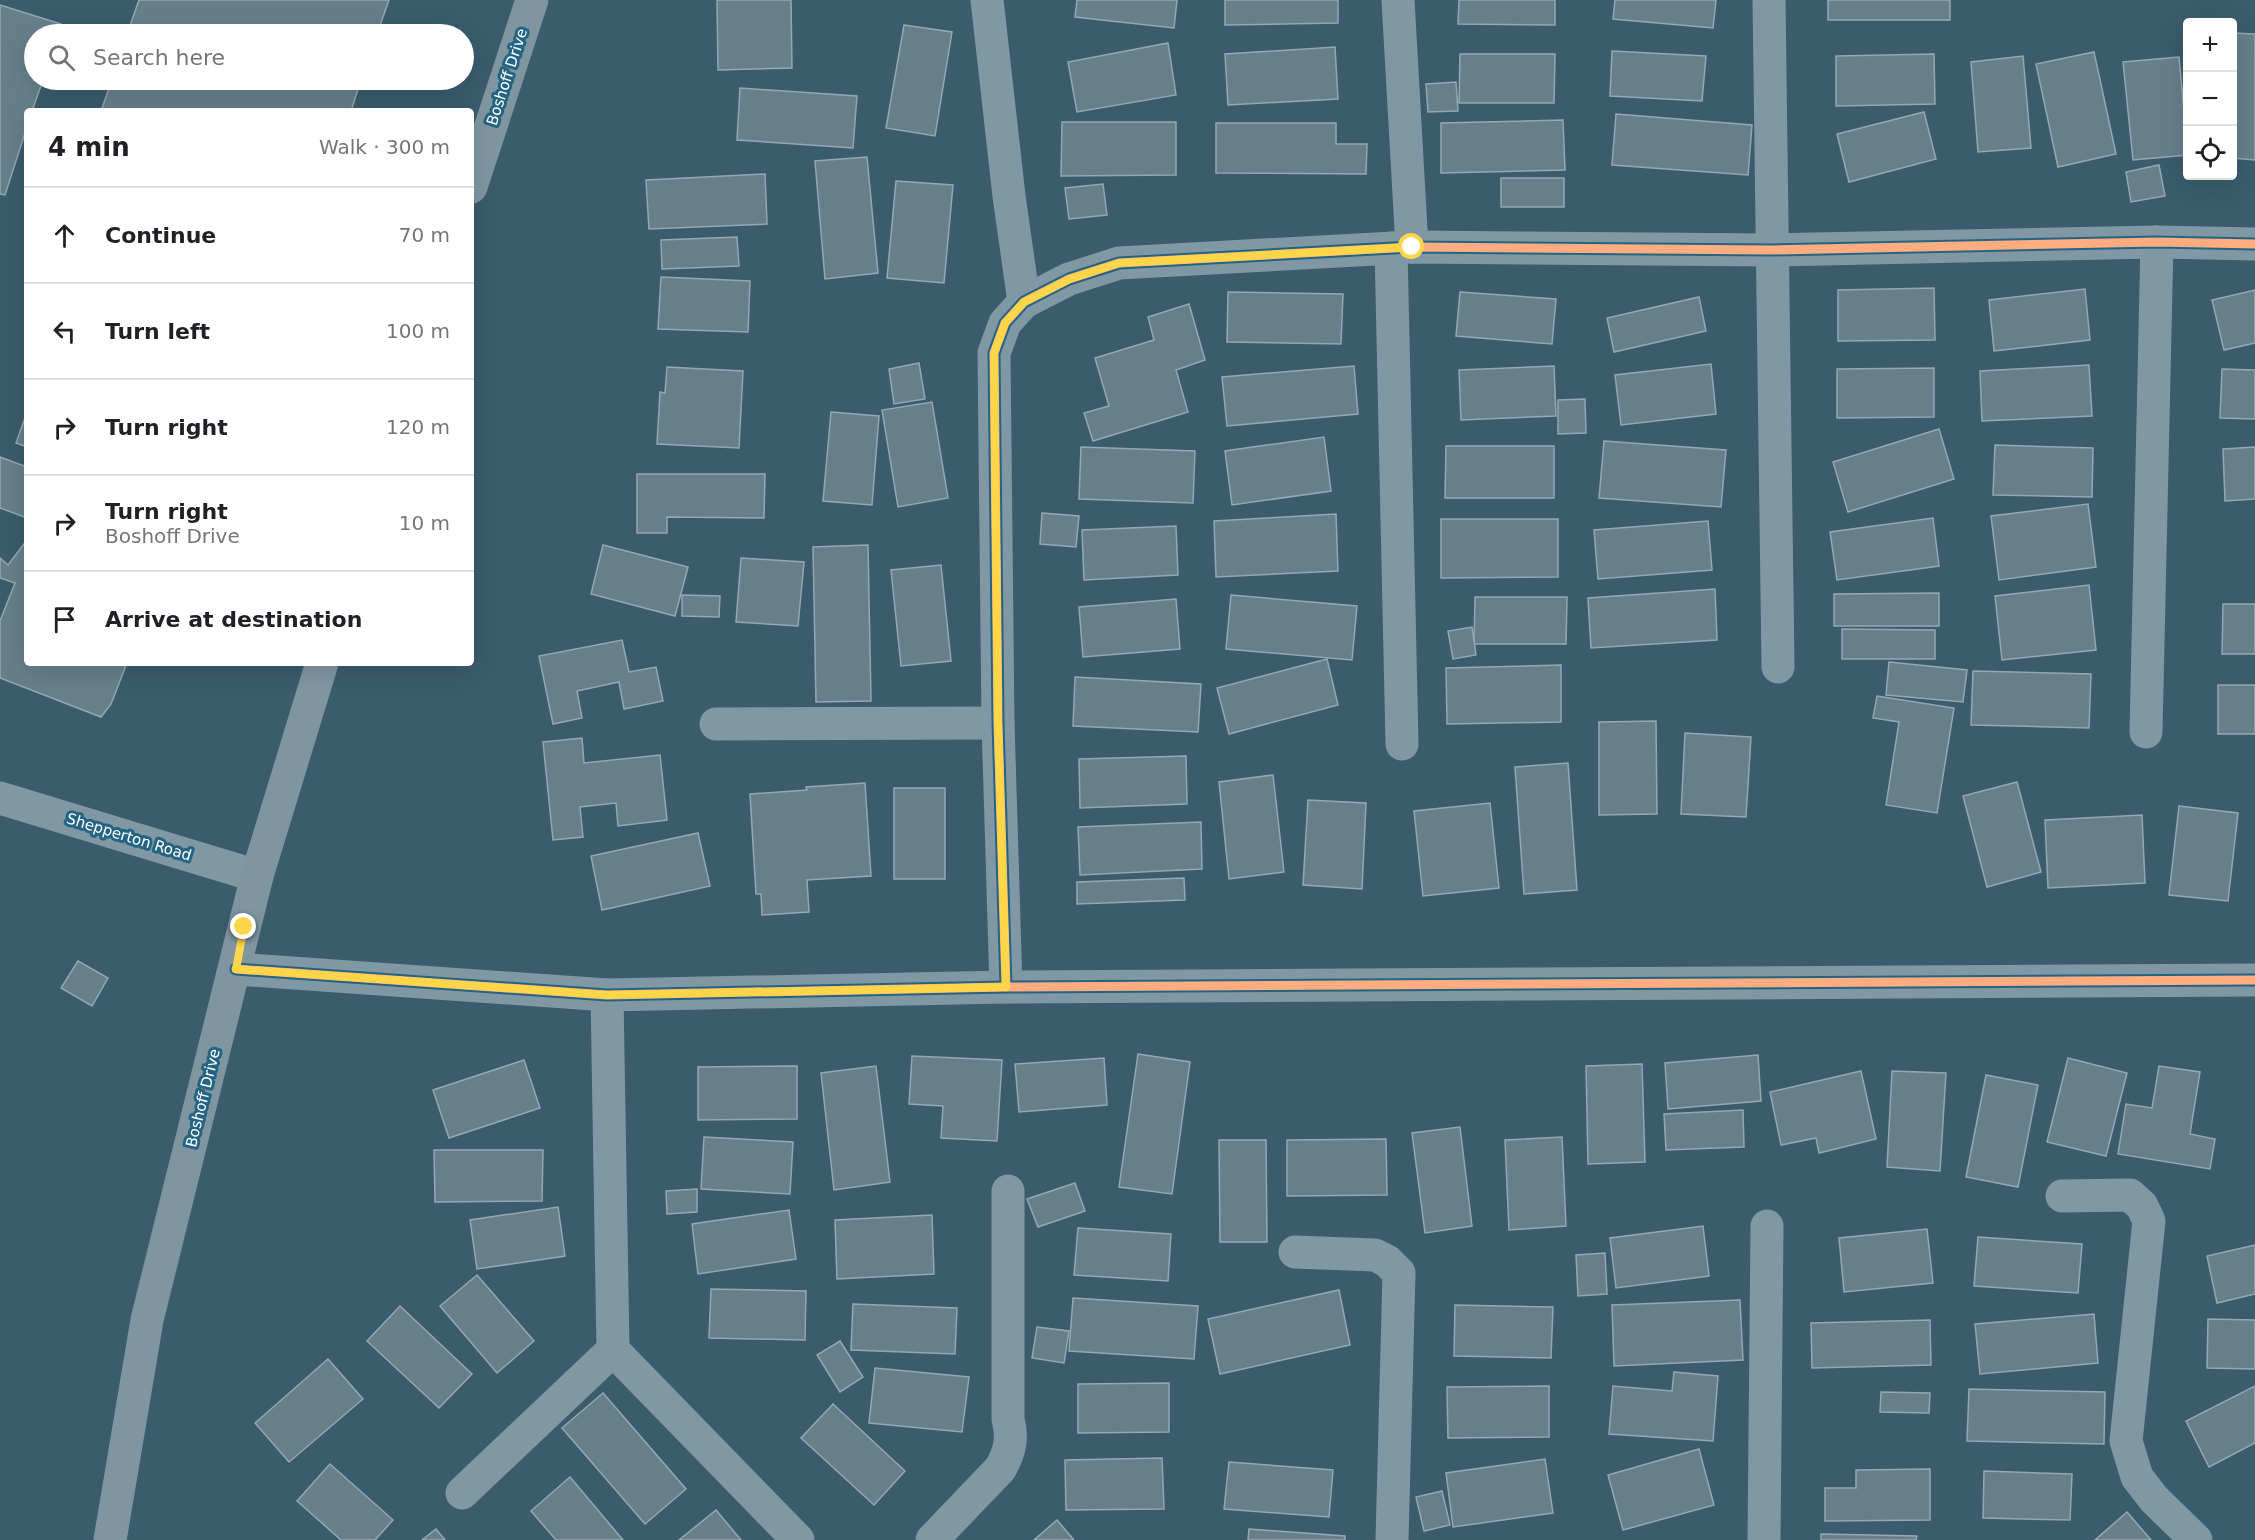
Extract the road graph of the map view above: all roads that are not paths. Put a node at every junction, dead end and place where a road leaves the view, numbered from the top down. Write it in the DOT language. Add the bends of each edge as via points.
graph roads {
  1 [pos="532,0"];
  2 [pos="987,0"];
  3 [pos="1398,0"];
  4 [pos="1769,0"];
  5 [pos="474,178"];
  6 [pos="2157,242"];
  7 [pos="2255,244"];
  8 [pos="1401,247"];
  9 [pos="1772,249"];
  10 [pos="1024,302"];
  11 [pos="321,666"];
  12 [pos="1778,667"];
  13 [pos="998,723"];
  14 [pos="716,724"];
  15 [pos="2146,732"];
  16 [pos="1402,744"];
  17 [pos="0,798"];
  18 [pos="257,876"];
  19 [pos="236,969"];
  20 [pos="2255,980"];
  21 [pos="1006,987"];
  22 [pos="607,995"];
  23 [pos="1008,1191"];
  24 [pos="2062,1196"];
  25 [pos="1767,1226"];
  26 [pos="1295,1252"];
  27 [pos="613,1350"];
  28 [pos="462,1492"];
  29 [pos="110,1540"];
  30 [pos="798,1540"];
  31 [pos="932,1540"];
  32 [pos="1392,1540"];
  33 [pos="1764,1540"];
  34 [pos="2196,1540"];
  1 -- 5 [label="main road, Boshoff Drive"];
  2 -- 10 [label="street"];
  3 -- 8 [label="street"];
  4 -- 9 [label="street"];
  6 -- 7 [label="street"];
  6 -- 9 [label="street"];
  6 -- 15 [label="street"];
  8 -- 9 [label="street"];
  8 -- 10 [label="street" via="1119,263 1070,279"];
  8 -- 16 [label="street"];
  9 -- 12 [label="street"];
  10 -- 13 [label="street" via="1005,323 994,353"];
  11 -- 18 [label="main road, Boshoff Drive"];
  13 -- 14 [label="street"];
  13 -- 21 [label="street"];
  17 -- 18 [label="street, Shepperton Road"];
  18 -- 19 [label="main road, Boshoff Drive"];
  19 -- 22 [label="street"];
  19 -- 29 [label="main road, Boshoff Drive" via="147,1320"];
  20 -- 21 [label="street"];
  21 -- 22 [label="street"];
  22 -- 27 [label="street"];
  23 -- 31 [label="street" via="1010,1446 1000,1469"];
  24 -- 34 [label="street" via="2130,1195 2142,1206 2149,1221 2126,1442 2137,1477"];
  25 -- 33 [label="street"];
  26 -- 32 [label="street" via="1375,1255 1399,1273"];
  27 -- 28 [label="street"];
  27 -- 30 [label="street"];
}
